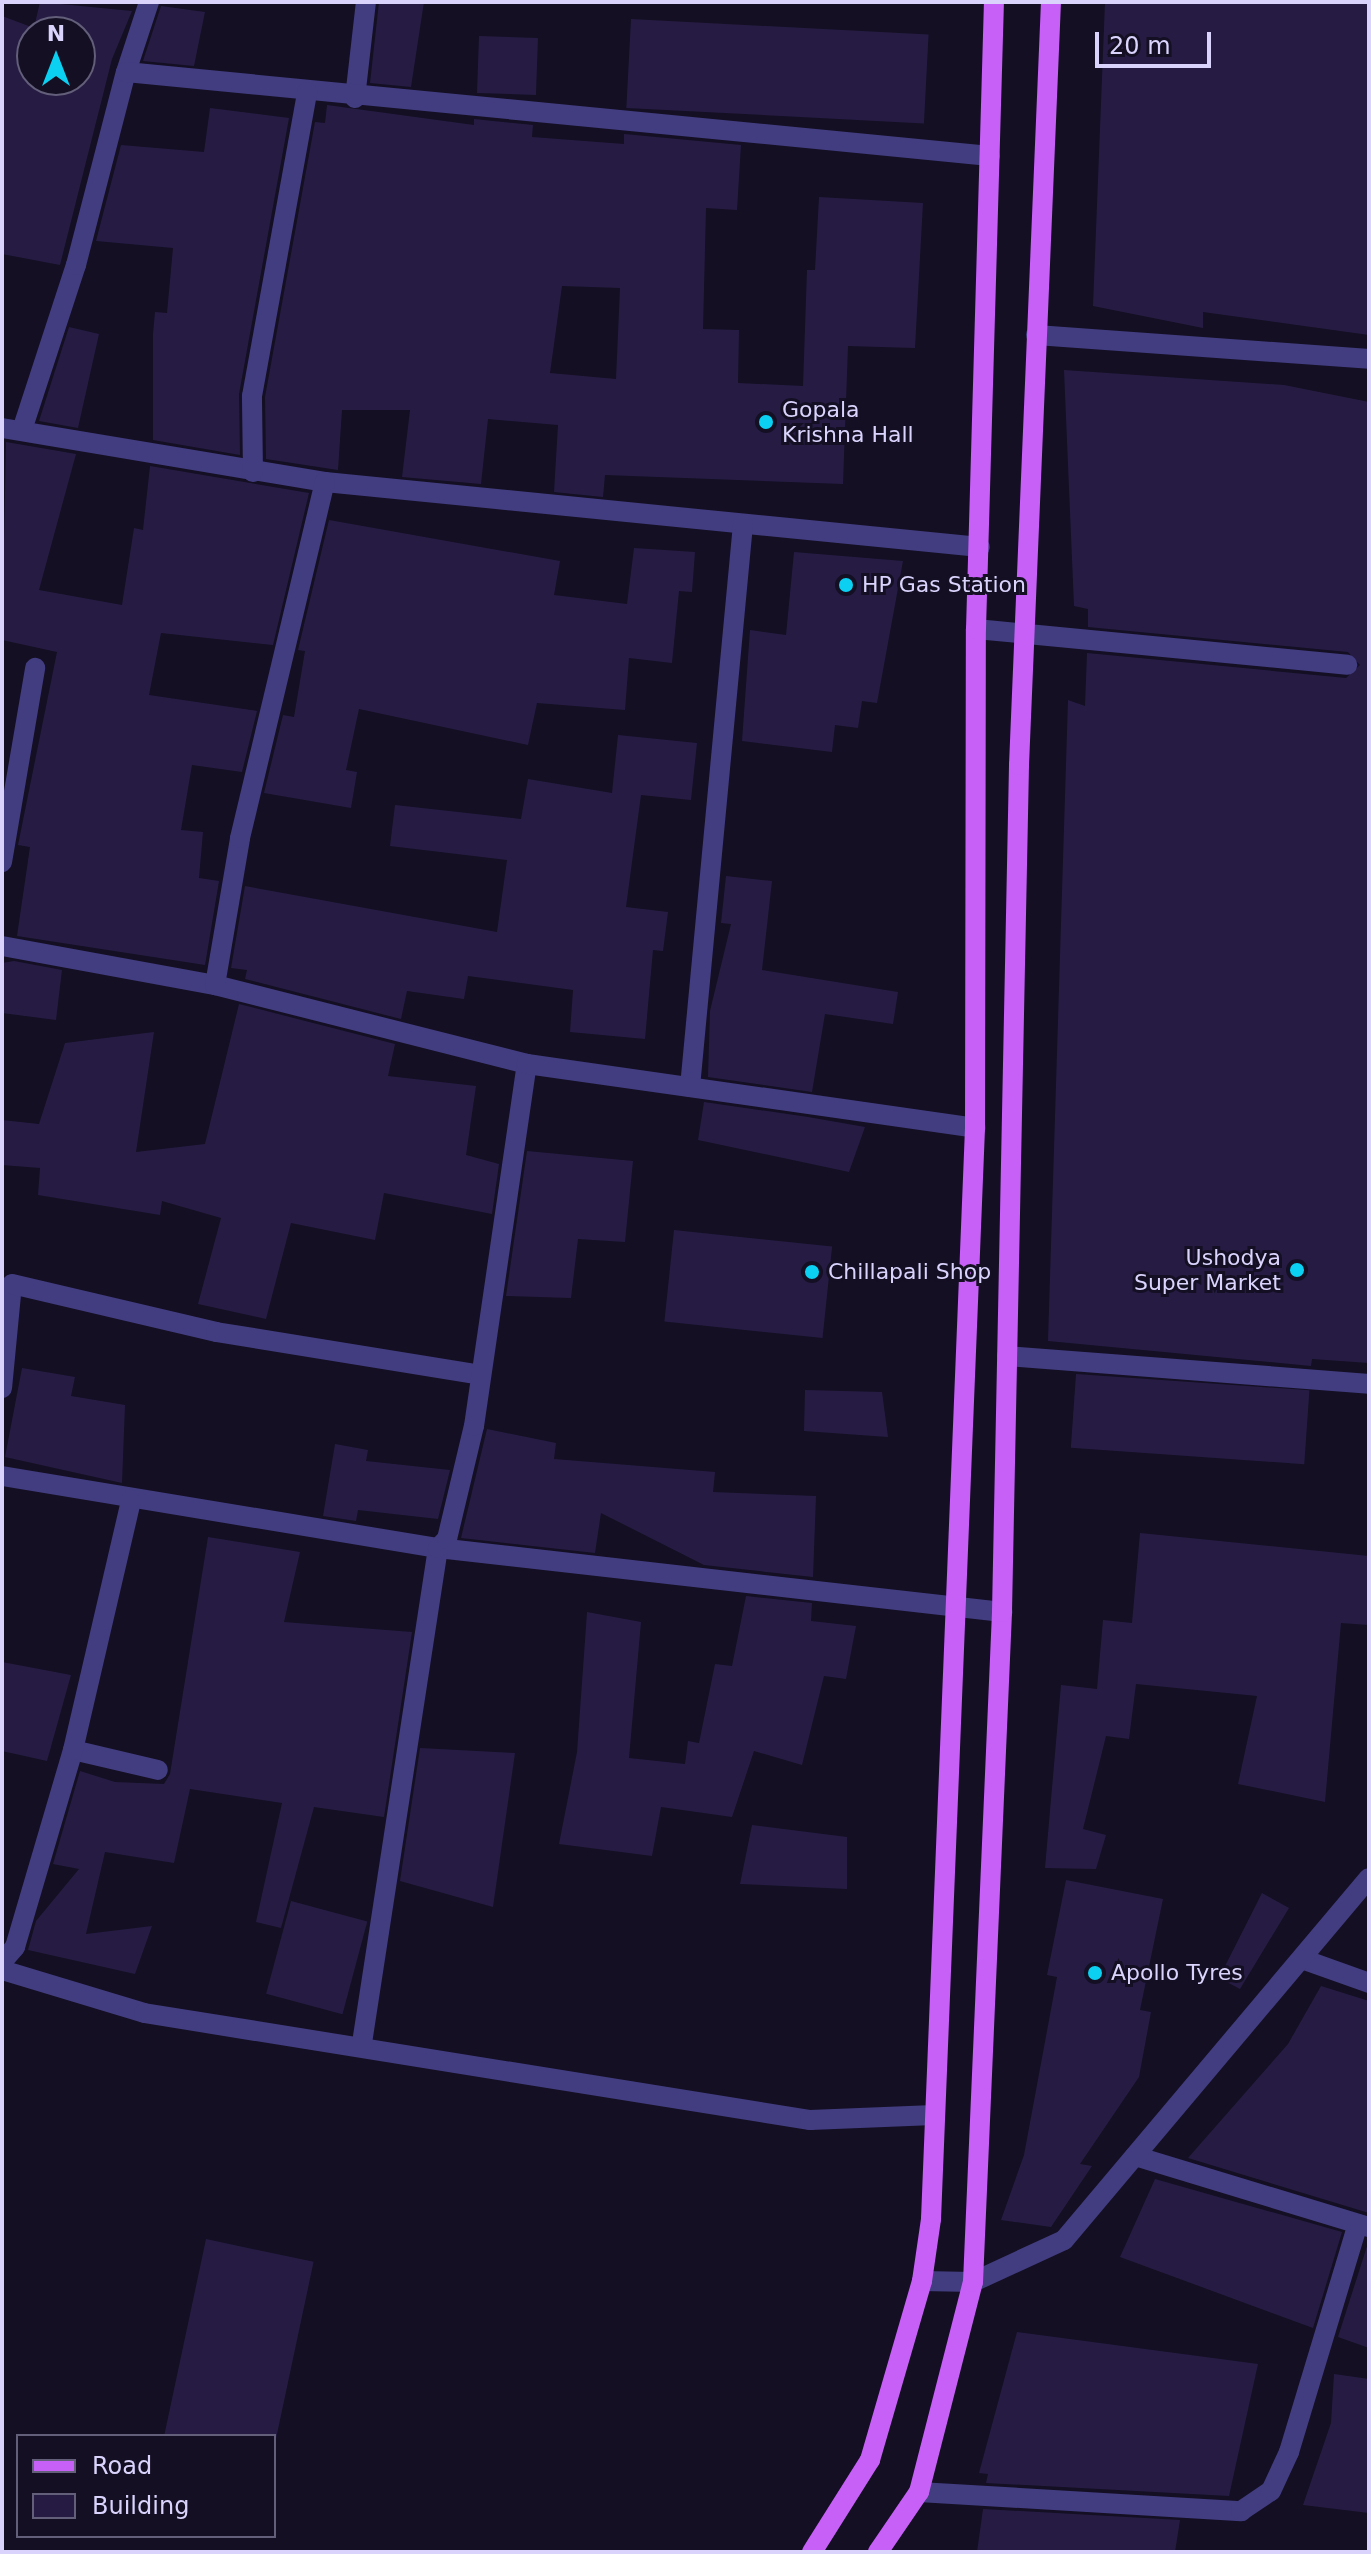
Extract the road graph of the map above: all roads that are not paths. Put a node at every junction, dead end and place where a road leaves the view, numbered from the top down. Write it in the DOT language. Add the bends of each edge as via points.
graph roads {
  1 [pos="149,2"];
  2 [pos="366,2"];
  3 [pos="994,2"];
  4 [pos="1051,2"];
  5 [pos="126,72"];
  6 [pos="307,92"];
  7 [pos="355,98"];
  8 [pos="990,156"];
  9 [pos="1036,335"];
  10 [pos="1369,359"];
  11 [pos="12,429"];
  12 [pos="253,472"];
  13 [pos="325,482"];
  14 [pos="743,524"];
  15 [pos="980,547"];
  16 [pos="976,629"];
  17 [pos="1025,630"];
  18 [pos="1347,665"];
  19 [pos="35,668"];
  20 [pos="2,862"];
  21 [pos="2,946"];
  22 [pos="215,985"];
  23 [pos="527,1064"];
  24 [pos="690,1087"];
  25 [pos="975,1128"];
  26 [pos="7,1283"];
  27 [pos="1007,1356"];
  28 [pos="481,1375"];
  29 [pos="1369,1384"];
  30 [pos="2,1388"];
  31 [pos="2,1476"];
  32 [pos="131,1500"];
  33 [pos="438,1548"];
  34 [pos="960,1611"];
  35 [pos="1002,1612"];
  36 [pos="73,1750"];
  37 [pos="158,1770"];
  38 [pos="1369,1878"];
  39 [pos="1302,1959"];
  40 [pos="2,1962"];
  41 [pos="2,1970"];
  42 [pos="1369,1983"];
  43 [pos="362,2043"];
  44 [pos="934,2115"];
  45 [pos="1135,2156"];
  46 [pos="1364,2226"];
  47 [pos="922,2281"];
  48 [pos="973,2282"];
  49 [pos="919,2492"];
  50 [pos="812,2552"];
  51 [pos="878,2552"];
  1 -- 5 [label="street"];
  2 -- 7 [label="street"];
  3 -- 8 [label="main road"];
  4 -- 9 [label="main road"];
  5 -- 6 [label="street"];
  5 -- 11 [label="street" via="76,265"];
  6 -- 7 [label="street"];
  6 -- 12 [label="street" via="252,396"];
  7 -- 8 [label="street"];
  8 -- 15 [label="main road"];
  9 -- 10 [label="street"];
  9 -- 17 [label="main road"];
  11 -- 12 [label="street"];
  12 -- 13 [label="street"];
  13 -- 14 [label="street"];
  13 -- 22 [label="street" via="240,838"];
  14 -- 15 [label="street"];
  14 -- 24 [label="street"];
  15 -- 16 [label="main road"];
  16 -- 17 [label="street"];
  16 -- 25 [label="main road"];
  17 -- 18 [label="street"];
  17 -- 27 [label="main road"];
  19 -- 20 [label="street"];
  21 -- 22 [label="street"];
  22 -- 23 [label="street"];
  23 -- 24 [label="street"];
  23 -- 28 [label="street"];
  24 -- 25 [label="street"];
  25 -- 34 [label="main road"];
  26 -- 28 [label="street" via="216,1332"];
  26 -- 30 [label="street"];
  27 -- 29 [label="street"];
  27 -- 35 [label="main road"];
  28 -- 33 [label="street" via="447,1539"];
  31 -- 32 [label="street"];
  32 -- 33 [label="street"];
  32 -- 36 [label="street"];
  33 -- 34 [label="street"];
  33 -- 43 [label="street"];
  34 -- 35 [label="street"];
  34 -- 44 [label="main road"];
  35 -- 48 [label="main road"];
  36 -- 37 [label="street"];
  36 -- 40 [label="street" via="15,1947"];
  38 -- 39 [label="street"];
  39 -- 42 [label="street"];
  39 -- 45 [label="street"];
  41 -- 43 [label="street" via="144,2013"];
  43 -- 44 [label="street" via="810,2120"];
  44 -- 47 [label="main road"];
  45 -- 46 [label="street"];
  45 -- 48 [label="street" via="1064,2240"];
  46 -- 49 [label="street" via="1289,2452 1271,2491 1241,2511"];
  47 -- 48 [label="street"];
  47 -- 50 [label="main road" via="870,2460"];
  48 -- 49 [label="main road"];
  49 -- 51 [label="main road"];
}
